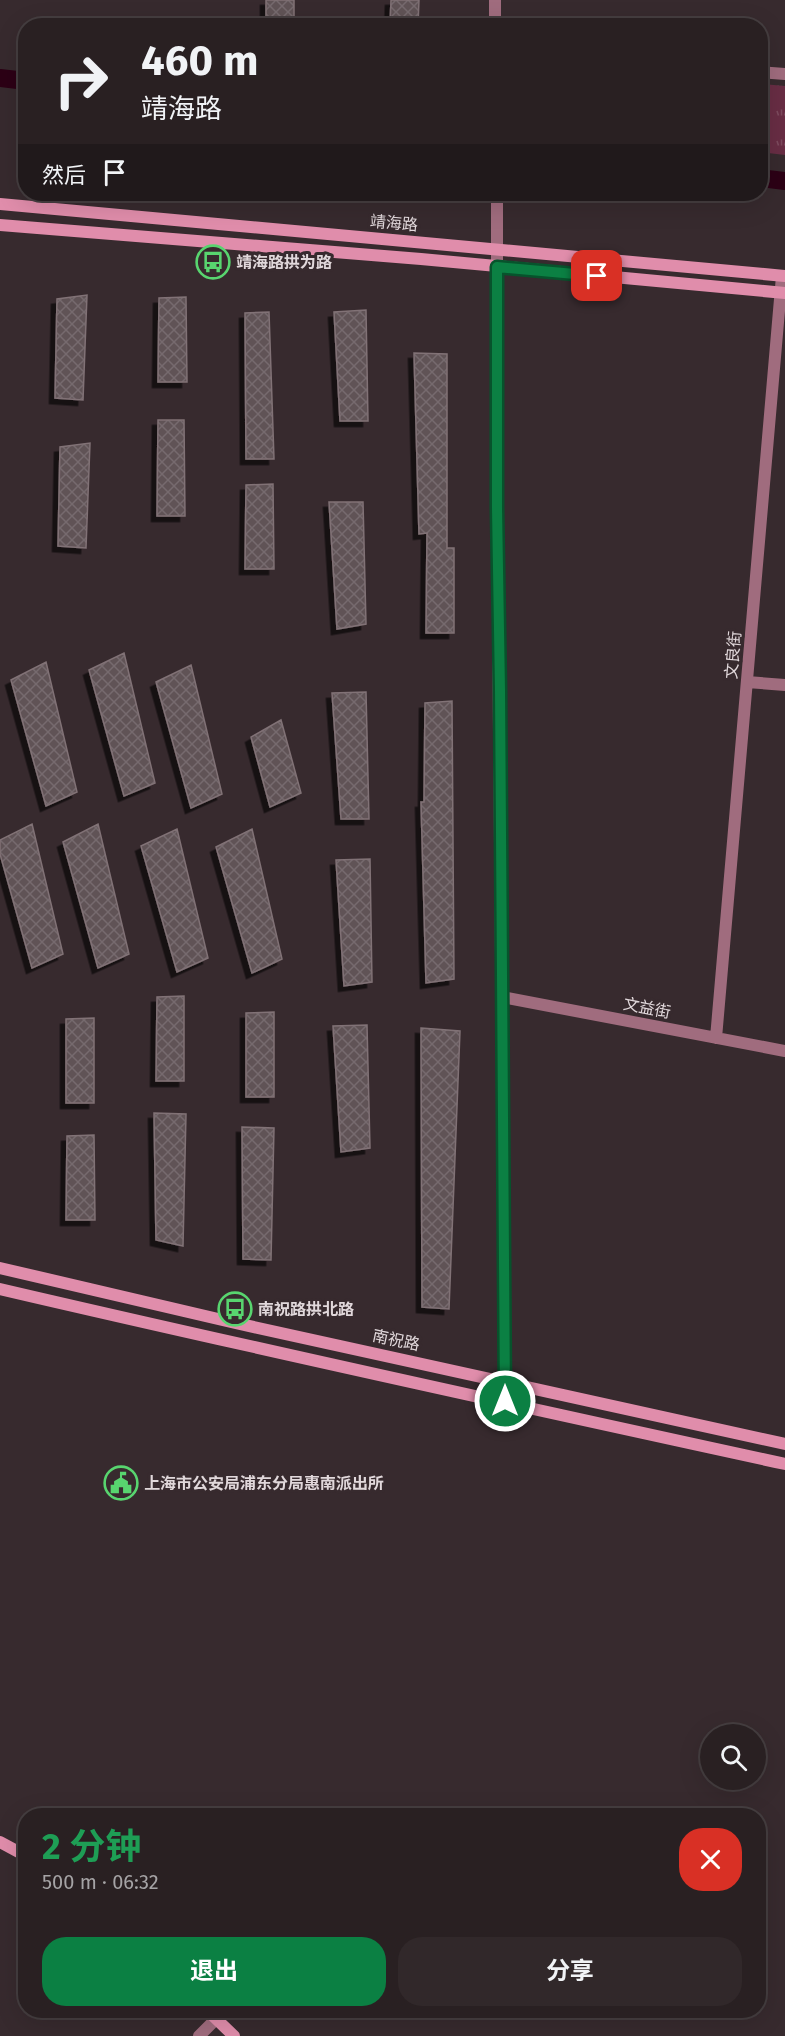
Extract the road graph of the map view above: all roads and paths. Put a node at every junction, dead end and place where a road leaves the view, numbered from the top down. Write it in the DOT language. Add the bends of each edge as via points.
graph roads {
  1 [pos="495,0"];
  2 [pos="495,18"];
  3 [pos="768,73"];
  4 [pos="785,74"];
  5 [pos="497,201"];
  6 [pos="0,204"];
  7 [pos="0,225"];
  8 [pos="497,249"];
  9 [pos="497,267"];
  10 [pos="784,276"];
  11 [pos="783,293"];
  12 [pos="747,682"];
  13 [pos="785,685"];
  14 [pos="502,997"];
  15 [pos="716,1038"];
  16 [pos="785,1051"];
  17 [pos="0,1268"];
  18 [pos="0,1289"];
  19 [pos="505,1381"];
  20 [pos="505,1401"];
  21 [pos="785,1444"];
  22 [pos="785,1464"];
  23 [pos="0,1842"];
  24 [pos="18,1852"];
  25 [pos="209,2018"];
  26 [pos="216,2018"];
  27 [pos="198,2036"];
  28 [pos="234,2036"];
  1 -- 2 [label="street"];
  3 -- 4 [label="street"];
  5 -- 8 [label="street"];
  6 -- 8 [label="street, 靖海路"];
  7 -- 9 [label="street, 靖海路"];
  8 -- 9 [label="street"];
  8 -- 10 [label="street, 靖海路"];
  9 -- 11 [label="street, 靖海路"];
  9 -- 14 [label="street"];
  10 -- 11 [label="street, 文良街"];
  11 -- 12 [label="street, 文良街"];
  12 -- 13 [label="street"];
  12 -- 15 [label="street, 文良街"];
  14 -- 15 [label="street, 文益街"];
  14 -- 19 [label="street"];
  15 -- 16 [label="street, 文益街"];
  17 -- 19 [label="street, 南祝路"];
  18 -- 20 [label="street" via="216,1340"];
  19 -- 20 [label="street"];
  19 -- 21 [label="street, 南祝路"];
  20 -- 22 [label="street"];
  23 -- 24 [label="street"];
  25 -- 27 [label="street"];
  26 -- 28 [label="street"];
}
